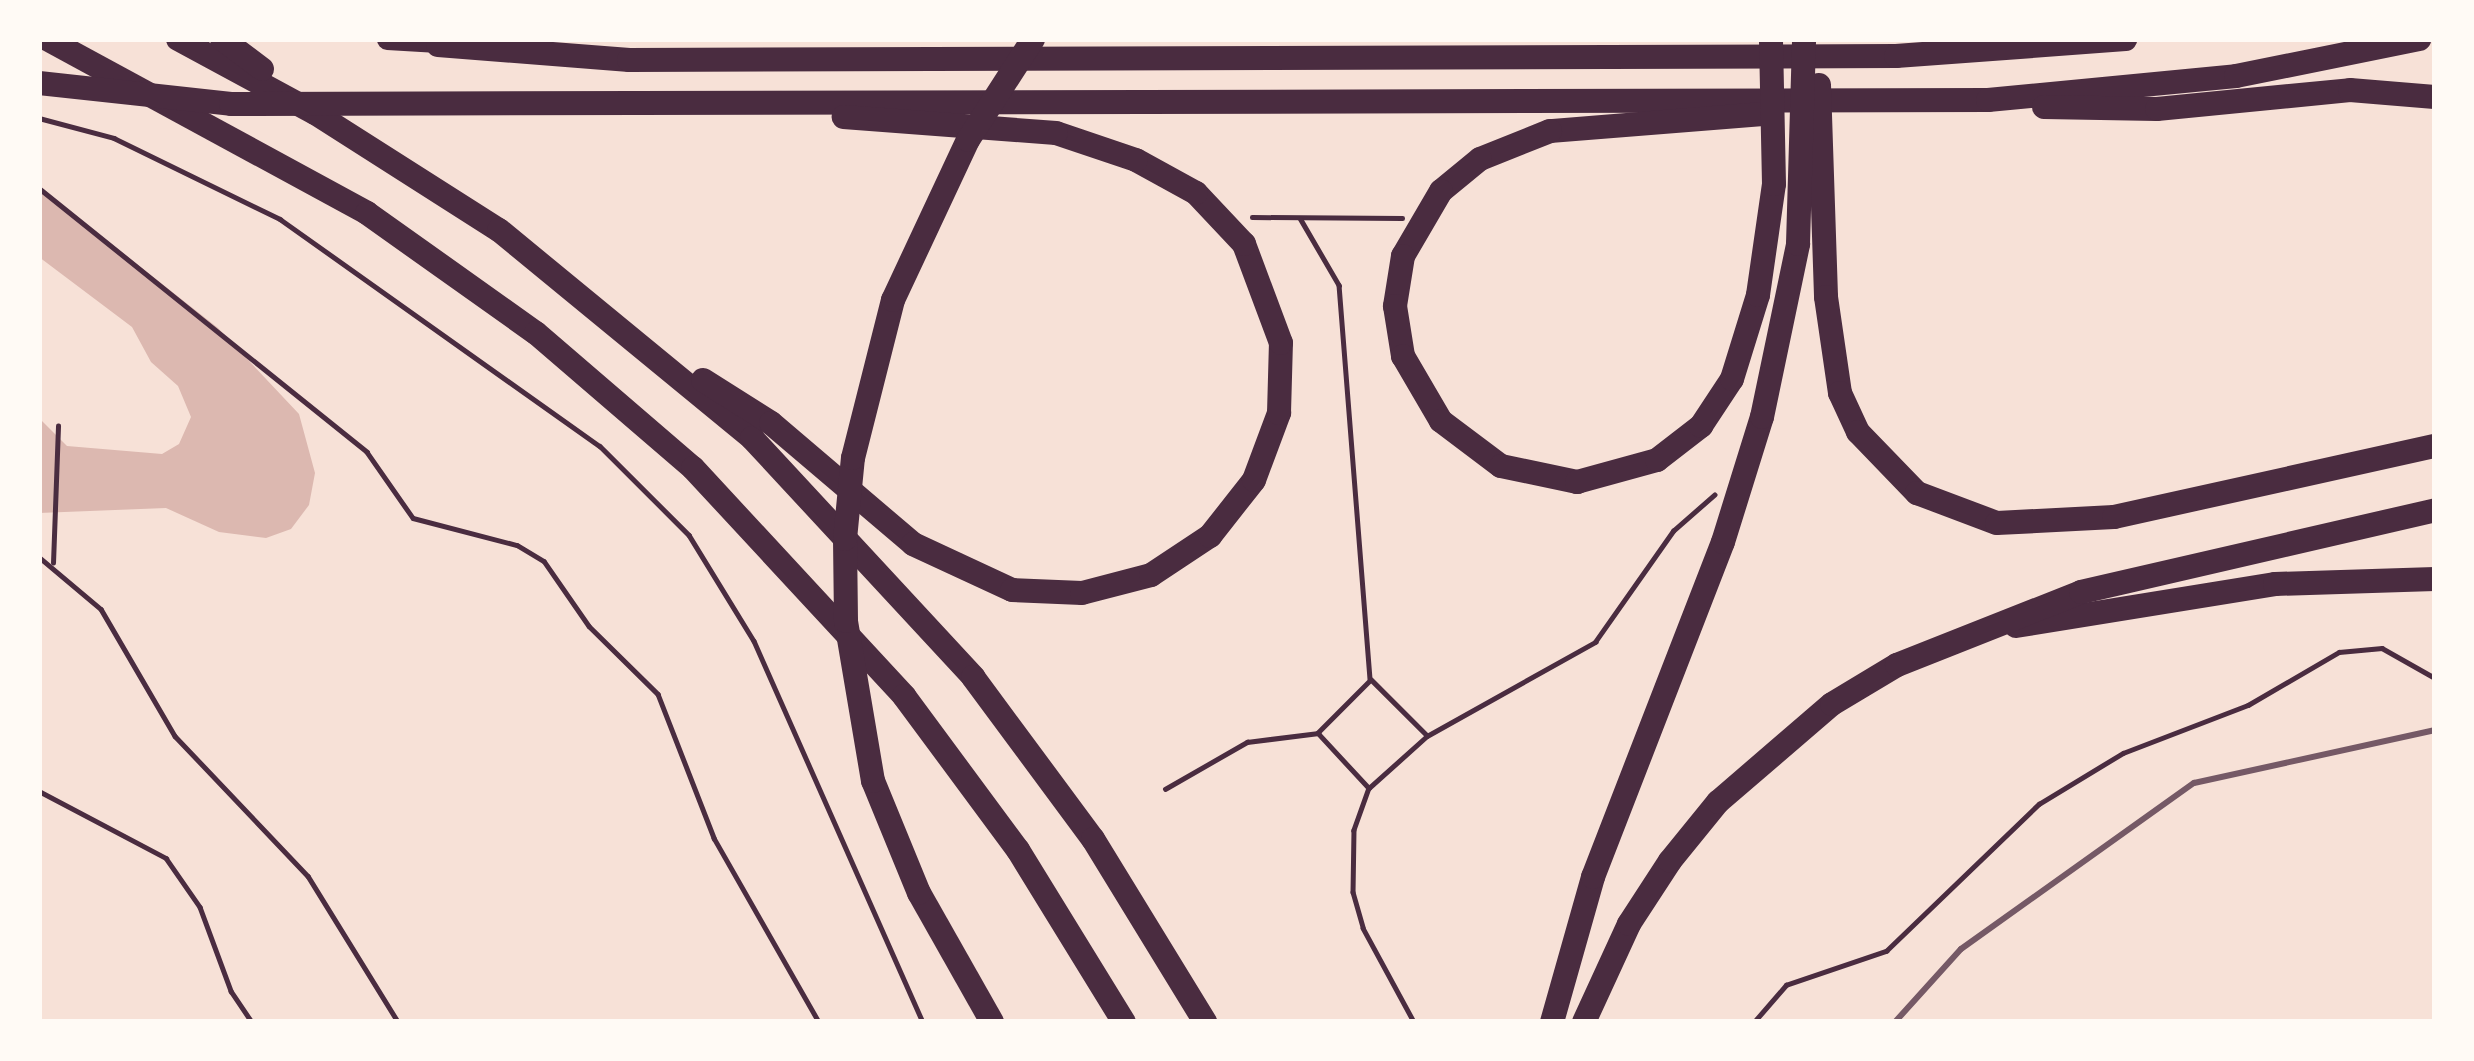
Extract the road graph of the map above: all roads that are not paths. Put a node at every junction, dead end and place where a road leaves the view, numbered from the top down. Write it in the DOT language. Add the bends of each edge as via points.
graph roads {
  1 [pos="47,39"];
  2 [pos="178,39"];
  3 [pos="222,39"];
  4 [pos="388,39"];
  5 [pos="491,39"];
  6 [pos="1033,39"];
  7 [pos="1771,39"];
  8 [pos="1806,39"];
  9 [pos="2125,39"];
  10 [pos="2420,39"];
  11 [pos="438,45"];
  12 [pos="39,83"];
  13 [pos="2435,97"];
  14 [pos="1988,100"];
  15 [pos="1812,102"];
  16 [pos="796,104"];
  17 [pos="315,113"];
  18 [pos="668,362"];
  19 [pos="2435,446"];
  20 [pos="2435,510"];
  21 [pos="2435,579"];
  22 [pos="1966,635"];
  23 [pos="2435,730"];
  24 [pos="992,1022"];
  25 [pos="1124,1022"];
  26 [pos="1205,1022"];
  27 [pos="1552,1022"];
  28 [pos="1584,1022"];
  29 [pos="1895,1022"];
  1 -- 25 [label="highway" via="367,213 536,333 693,468 904,696 1018,850"];
  2 -- 17 [label="highway"];
  3 -- 17 [label="highway"];
  4 -- 11 [label="main road"];
  5 -- 11 [label="main road"];
  6 -- 24 [label="highway" via="946,182 893,300 853,458 846,600 873,782 919,893"];
  7 -- 15 [label="highway" via="1774,184 1743,354 1701,426 1657,460 1577,482 1501,466 1441,421 1403,356 1397,280 1420,218 1480,159 1550,131 1733,118"];
  8 -- 19 [label="highway" via="1822,104 1831,351 1858,432 1884,466 1955,513 1997,523 2114,518"];
  8 -- 27 [label="highway" via="1803,188 1778,354 1744,480 1593,877"];
  9 -- 11 [label="highway" via="1896,56 629,60"];
  10 -- 14 [label="highway" via="2236,76"];
  12 -- 16 [label="highway" via="231,104"];
  13 -- 14 [label="highway" via="2350,90 2115,110"];
  14 -- 15 [label="highway"];
  15 -- 16 [label="highway" via="1298,96"];
  16 -- 18 [label="highway" via="865,119 1056,134 1166,174 1222,217 1274,308 1282,379 1274,431 1254,480 1210,536 1117,586 1047,594 961,571 883,521 771,423"];
  17 -- 18 [label="highway" via="499,230"];
  18 -- 26 [label="highway" via="829,514 973,677 1093,839"];
  20 -- 22 [label="highway" via="2140,575"];
  21 -- 22 [label="highway" via="2275,584"];
  22 -- 28 [label="highway" via="1832,704 1718,802 1629,924"];
  23 -- 29 [label="lane" via="2194,783 1961,949"];
}
